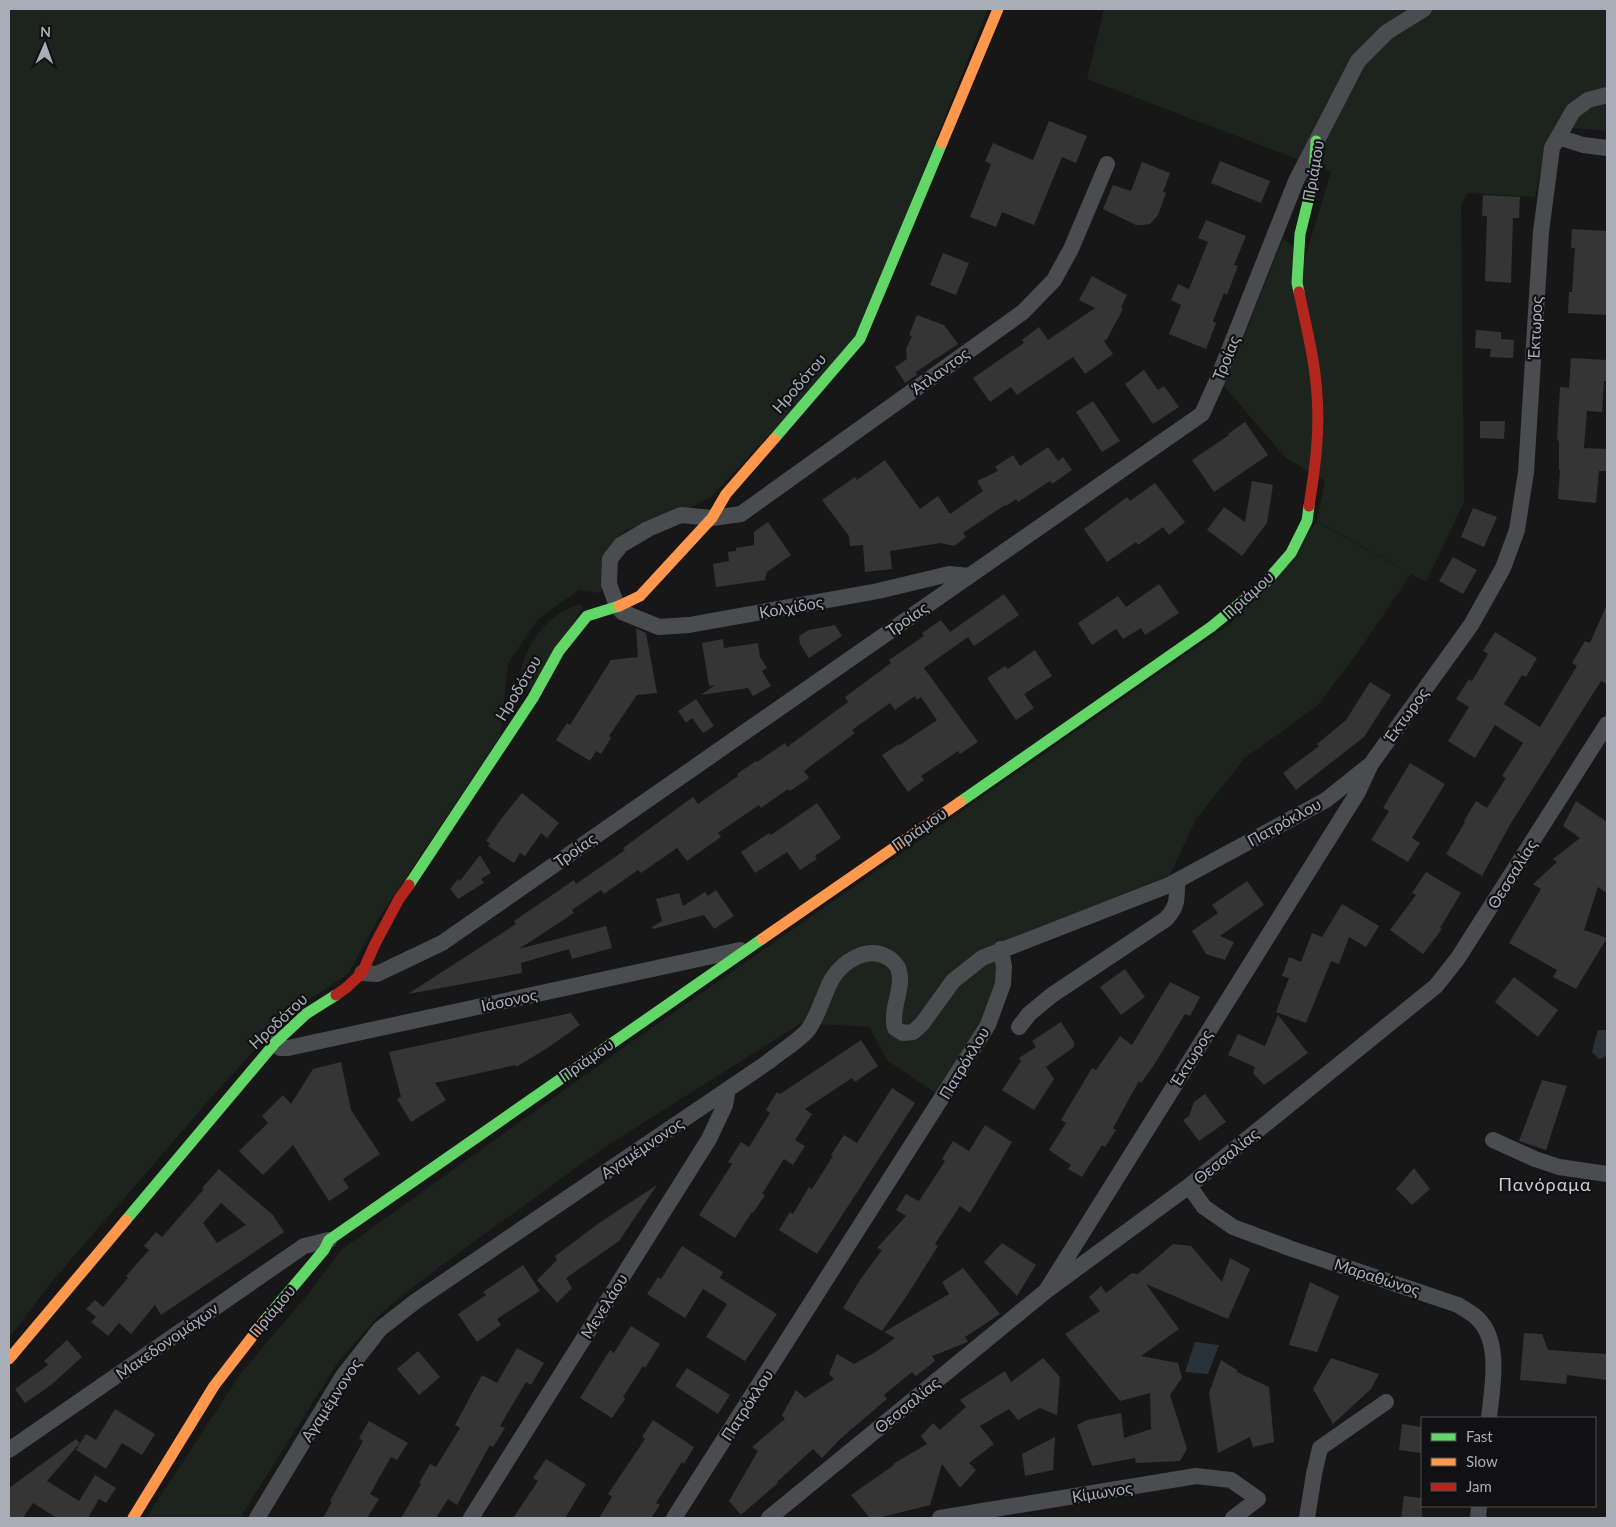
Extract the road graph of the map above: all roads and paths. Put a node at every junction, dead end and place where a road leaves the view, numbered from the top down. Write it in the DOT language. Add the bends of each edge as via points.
graph roads {
  1 [pos="998,9"];
  2 [pos="1424,9"];
  3 [pos="1607,95"];
  4 [pos="1558,137"];
  5 [pos="1316,142"];
  6 [pos="1607,148"];
  7 [pos="1107,164"];
  8 [pos="712,518"];
  9 [pos="969,576"];
  10 [pos="617,606"];
  11 [pos="1607,724"];
  12 [pos="1371,764"];
  13 [pos="1177,881"];
  14 [pos="746,949"];
  15 [pos="1001,949"];
  16 [pos="362,973"];
  17 [pos="1020,1027"];
  18 [pos="275,1043"];
  19 [pos="728,1089"];
  20 [pos="1493,1140"];
  21 [pos="1607,1174"];
  22 [pos="1190,1186"];
  23 [pos="329,1240"];
  24 [pos="1046,1291"];
  25 [pos="9,1359"];
  26 [pos="1386,1402"];
  27 [pos="1489,1417"];
  28 [pos="9,1450"];
  29 [pos="133,1518"];
  30 [pos="257,1518"];
  31 [pos="471,1518"];
  32 [pos="674,1518"];
  33 [pos="769,1518"];
  34 [pos="940,1518"];
  35 [pos="1233,1518"];
  36 [pos="1307,1518"];
  1 -- 8 [label="street, Ηροδότου" via="860,338 726,494"];
  2 -- 5 [label="street, Πριάμου" via="1388,32 1358,61"];
  3 -- 4 [label="street, Έκτωρος" via="1588,100 1573,111"];
  4 -- 6 [label="street"];
  4 -- 12 [label="street, Έκτωρος" via="1552,148 1541,232 1526,472 1517,530 1503,568 1471,625"];
  5 -- 9 [label="street, Τροίας" via="1296,181 1202,414"];
  5 -- 14 [label="street, Πριάμου" via="1314,178 1300,234 1297,283 1317,395 1317,459 1307,521 1290,553 1265,584 1211,627"];
  7 -- 8 [label="street, Άτλαντος" via="1071,249 1054,280 1023,312 741,514"];
  8 -- 10 [label="street, Ηροδότου" via="640,596"];
  8 -- 10 [label="street, Άτλαντος" via="681,515 621,545 610,559 609,584"];
  9 -- 10 [label="street, Κολχίδος" via="949,574 878,591 689,625 659,627 622,612"];
  9 -- 16 [label="street, Τροίας" via="442,943 377,974"];
  10 -- 16 [label="street, Ηροδότου" via="587,616 559,651 533,698 399,899"];
  11 -- 22 [label="street, Θεσσαλίας" via="1458,958 1436,986"];
  12 -- 13 [label="street, Πατρόκλου" via="1326,800"];
  12 -- 24 [label="street, Έκτωρος" via="1358,792"];
  13 -- 15 [label="street, Πατρόκλου"];
  13 -- 17 [label="street" via="1177,902 1166,920 1052,995 1029,1014"];
  14 -- 18 [label="street, Ιάσονος" via="288,1048 280,1048"];
  14 -- 23 [label="street, Πριάμου"];
  15 -- 19 [label="street, Αγαμέμνονος" via="982,958 953,981 922,1024 912,1032 903,1033 895,1028 893,1020 899,970 891,959 879,953 863,953 833,978 807,1031"];
  15 -- 32 [label="street, Πατρόκλου" via="1003,984 988,1025"];
  16 -- 18 [label="street, Ηροδότου" via="346,988 306,1014"];
  18 -- 25 [label="street, Ηροδότου"];
  19 -- 30 [label="street, Αγαμέμνονος" via="424,1295 380,1329 343,1376"];
  19 -- 31 [label="street, Μενελάου" via="726,1105 709,1139"];
  20 -- 21 [label="street" via="1560,1167"];
  22 -- 24 [label="street, Θεσσαλίας"];
  22 -- 27 [label="street, Μαραθώνος" via="1204,1208 1233,1227 1458,1305 1477,1317 1488,1332 1492,1345"];
  23 -- 28 [label="street, Μακεδονομάχων" via="304,1246"];
  23 -- 29 [label="street, Πριάμου" via="214,1386"];
  24 -- 33 [label="street, Θεσσαλίας"];
  26 -- 36 [label="street" via="1320,1448"];
  34 -- 35 [label="street, Κίμωνος" via="1196,1476 1231,1480 1258,1499"];
}
